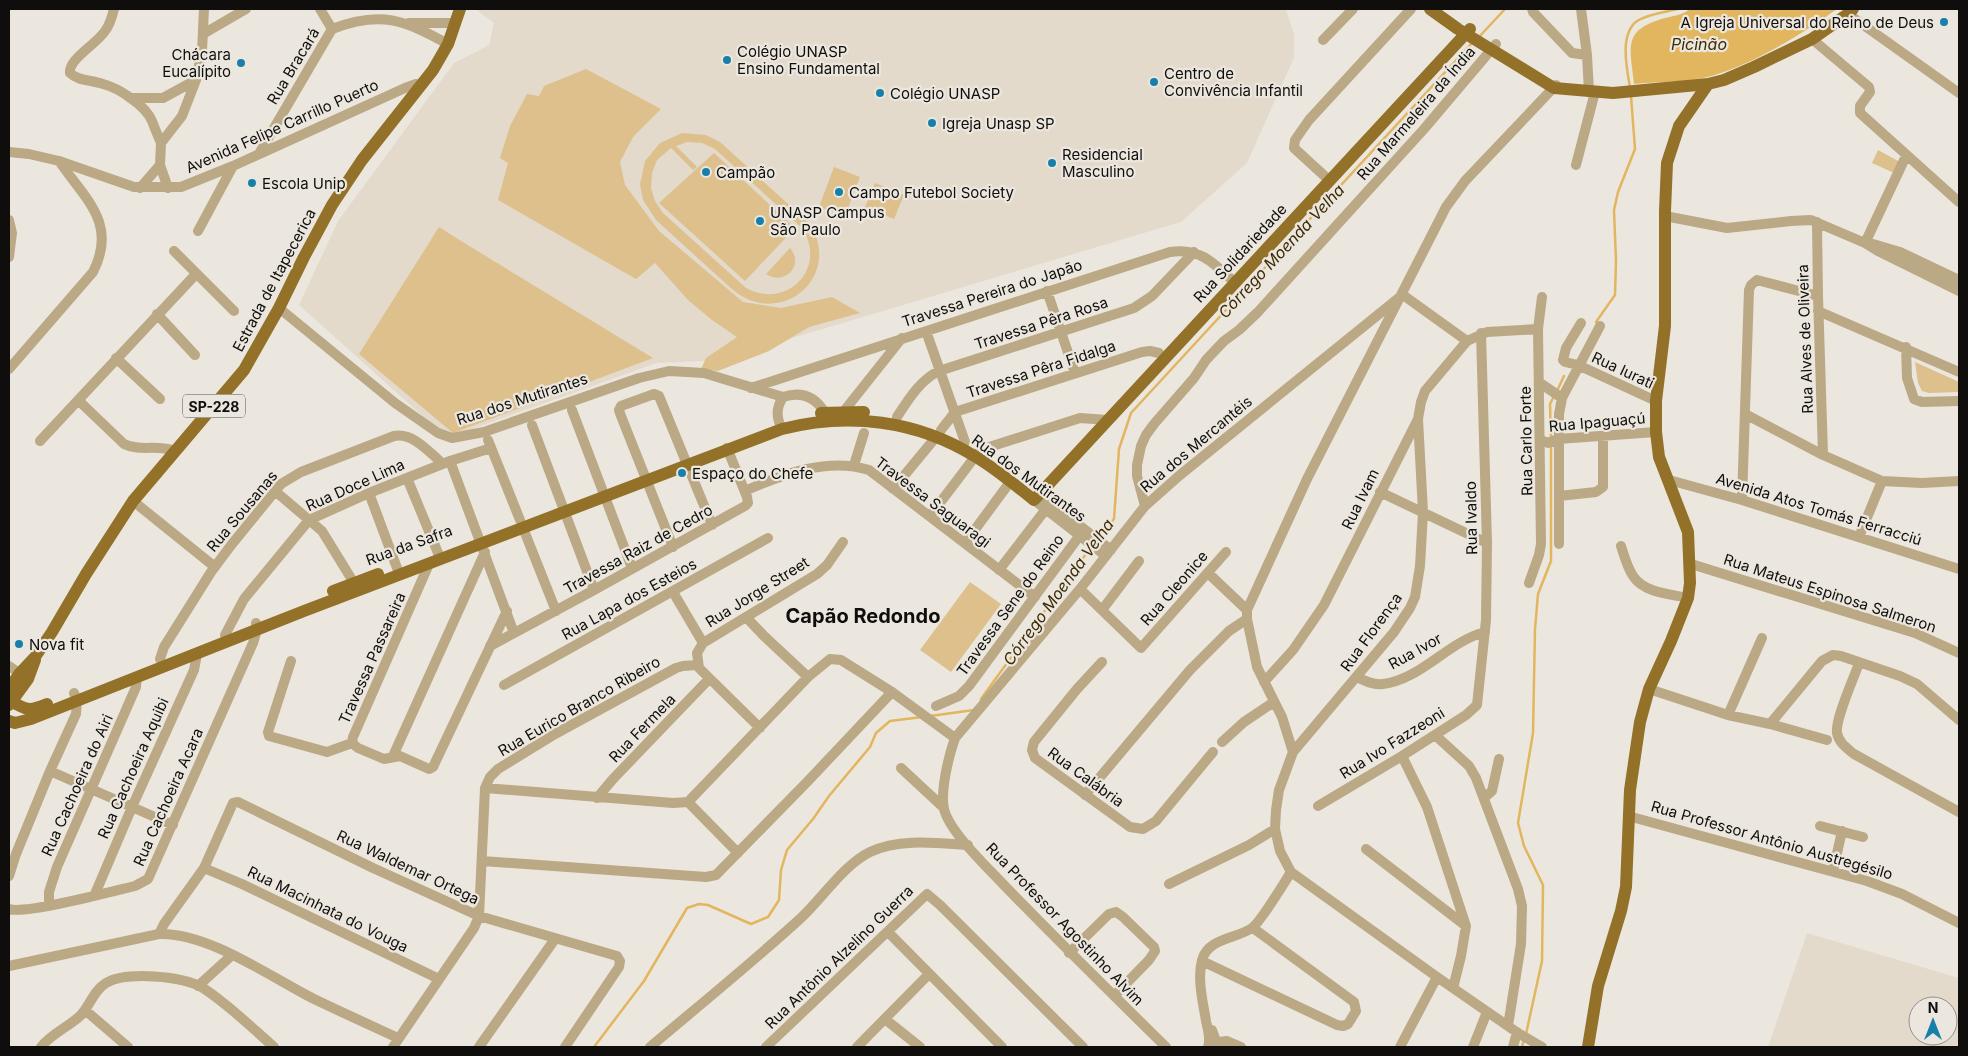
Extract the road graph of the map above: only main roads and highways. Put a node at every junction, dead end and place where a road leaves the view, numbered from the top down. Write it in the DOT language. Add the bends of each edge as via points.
graph roads {
  1 [pos="1430,9"];
  2 [pos="1441,9"];
  3 [pos="1850,12"];
  4 [pos="460,17"];
  5 [pos="1468,31"];
  6 [pos="1708,84"];
  7 [pos="1686,86"];
  8 [pos="1695,102"];
  9 [pos="1232,280"];
  10 [pos="825,413"];
  11 [pos="1103,419"];
  12 [pos="780,425"];
  13 [pos="938,433"];
  14 [pos="978,453"];
  15 [pos="685,461"];
  16 [pos="1033,495"];
  17 [pos="482,544"];
  18 [pos="256,627"];
  19 [pos="19,672"];
  20 [pos="76,696"];
  21 [pos="9,699"];
  22 [pos="11,724"];
  23 [pos="1588,1047"];
  1 -- 5 [label="main road"];
  2 -- 5 [label="main road"];
  3 -- 6 [label="main road" via="1812,39 1724,80"];
  4 -- 19 [label="main road, Estrada de Itapecerica / SP-228" via="433,70 341,190 244,370 133,501 36,657"];
  5 -- 7 [label="main road" via="1530,65 1559,87 1613,93"];
  5 -- 9 [label="main road, Rua Solidariedade"];
  6 -- 7 [label="main road"];
  6 -- 8 [label="main road"];
  7 -- 8 [label="main road" via="1694,92"];
  8 -- 23 [label="main road" via="1679,126 1665,182 1664,334 1656,401 1659,457 1686,524 1690,544 1688,598 1649,689 1635,746 1628,816 1626,888 1598,986"];
  9 -- 11 [label="main road, Rua Solidariedade"];
  9 -- 11 [label="main road, Rua Solidariedade" via="1159,353"];
  10 -- 12 [label="main road, Rua da Safra"];
  10 -- 13 [label="main road, Rua dos Mutirantes" via="873,413 897,417"];
  11 -- 16 [label="main road, Rua Solidariedade"];
  12 -- 13 [label="main road, Rua dos Mutirantes" via="864,420"];
  12 -- 15 [label="main road, Rua da Safra"];
  12 -- 15 [label="main road, Rua da Safra" via="727,448"];
  13 -- 14 [label="main road, Rua dos Mutirantes"];
  13 -- 14 [label="main road, Rua dos Mutirantes" via="965,442"];
  14 -- 16 [label="main road, Rua dos Mutirantes"];
  14 -- 16 [label="main road, Rua dos Mutirantes" via="1010,482"];
  15 -- 17 [label="main road, Rua da Safra" via="521,524"];
  17 -- 18 [label="main road, Rua da Safra"];
  17 -- 18 [label="main road, Rua da Safra" via="438,553 354,583"];
  18 -- 20 [label="main road, Rua da Safra" via="160,659"];
  18 -- 20 [label="main road, Rua da Safra" via="137,678"];
  19 -- 21 [label="main road, Estrada de Itapecerica / SP-228"];
  20 -- 21 [label="main road, Rua da Safra" via="33,710 23,709"];
  20 -- 22 [label="main road, Rua da Safra" via="31,719"];
}
